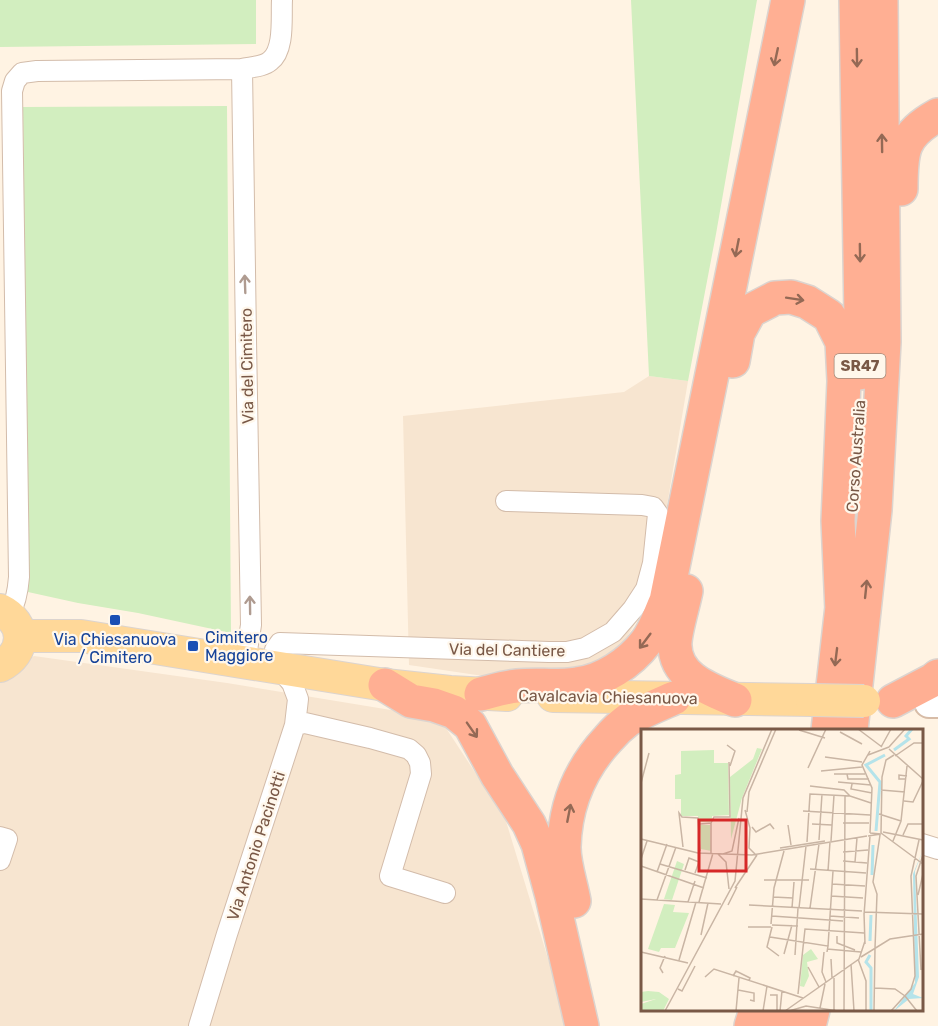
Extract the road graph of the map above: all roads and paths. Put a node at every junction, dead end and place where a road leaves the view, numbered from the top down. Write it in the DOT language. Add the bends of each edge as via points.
graph roads {
  1 [pos="282,0"];
  2 [pos="788,0"];
  3 [pos="856,0"];
  4 [pos="881,0"];
  5 [pos="242,69"];
  6 [pos="6,89"];
  7 [pos="938,115"];
  8 [pos="506,501"];
  9 [pos="875,510"];
  10 [pos="842,611"];
  11 [pos="10,621"];
  12 [pos="0,666"];
  13 [pos="266,667"];
  14 [pos="385,685"];
  15 [pos="481,694"];
  16 [pos="936,697"];
  17 [pos="674,698"];
  18 [pos="735,700"];
  19 [pos="878,701"];
  20 [pos="295,725"];
  21 [pos="828,729"];
  22 [pos="851,729"];
  23 [pos="0,837"];
  24 [pos="923,845"];
  25 [pos="938,849"];
  26 [pos="0,860"];
  27 [pos="445,893"];
  28 [pos="756,1011"];
  29 [pos="787,1011"];
  30 [pos="813,1011"];
  31 [pos="829,1011"];
  32 [pos="199,1026"];
  33 [pos="582,1026"];
  34 [pos="603,1026"];
  35 [pos="751,1026"];
  36 [pos="784,1026"];
  37 [pos="809,1026"];
  38 [pos="826,1026"];
  1 -- 5 [label="street" via="278,51 270,62"];
  2 -- 15 [label="highway, one-way" via="666,601 657,622 647,642 623,664 592,681 515,686"];
  3 -- 10 [label="highway, Corso Australia / SR47, one-way" via="859,412"];
  9 -- 4 [label="highway, Corso Australia / SR47, one-way" via="884,342"];
  5 -- 6 [label="street" via="36,71 22,73"];
  13 -- 5 [label="street, Via del Cimitero, one-way" via="251,626"];
  6 -- 11 [label="street" via="19,577"];
  7 -- 9 [label="highway" via="913,132 905,146 901,178 899,386"];
  8 -- 13 [label="street, Via del Cantiere" via="653,507 658,514 658,530 646,589 612,632 585,648 567,652 280,643"];
  22 -- 9 [label="highway, Corso Australia / SR47, one-way"];
  18 -- 10 [label="highway, one-way" via="687,676 678,661 675,643 738,333 750,311 776,298 791,297 822,311 829,316 842,342 838,521"];
  10 -- 21 [label="highway, Corso Australia / SR47, one-way"];
  11 -- 12 [label="main road" via="19,647"];
  11 -- 13 [label="main road, Cavalcavia Chiesanuova" via="33,636 81,636"];
  13 -- 14 [label="main road, Cavalcavia Chiesanuova"];
  13 -- 20 [label="street, Via Antonio Pacinotti" via="292,683 298,699"];
  14 -- 15 [label="main road, Cavalcavia Chiesanuova"];
  14 -- 33 [label="highway, one-way" via="411,701 454,711 463,718 529,824 552,896"];
  15 -- 17 [label="main road, Cavalcavia Chiesanuova"];
  16 -- 19 [label="highway" via="933,680"];
  17 -- 18 [label="main road, Cavalcavia Chiesanuova"];
  34 -- 17 [label="highway, one-way" via="567,871 564,849 571,801 595,753 618,728"];
  18 -- 19 [label="main road, Cavalcavia Chiesanuova, bridge"];
  20 -- 27 [label="street" via="305,723 370,738 409,749 416,755 421,774 390,876"];
  20 -- 32 [label="street, Via Antonio Pacinotti"];
  23 -- 26 [label="street" via="7,839"];
  24 -- 25 [label="street"];
  28 -- 35 [label="highway"];
  29 -- 36 [label="highway"];
  30 -- 37 [label="highway"];
  31 -- 38 [label="highway"];
}
